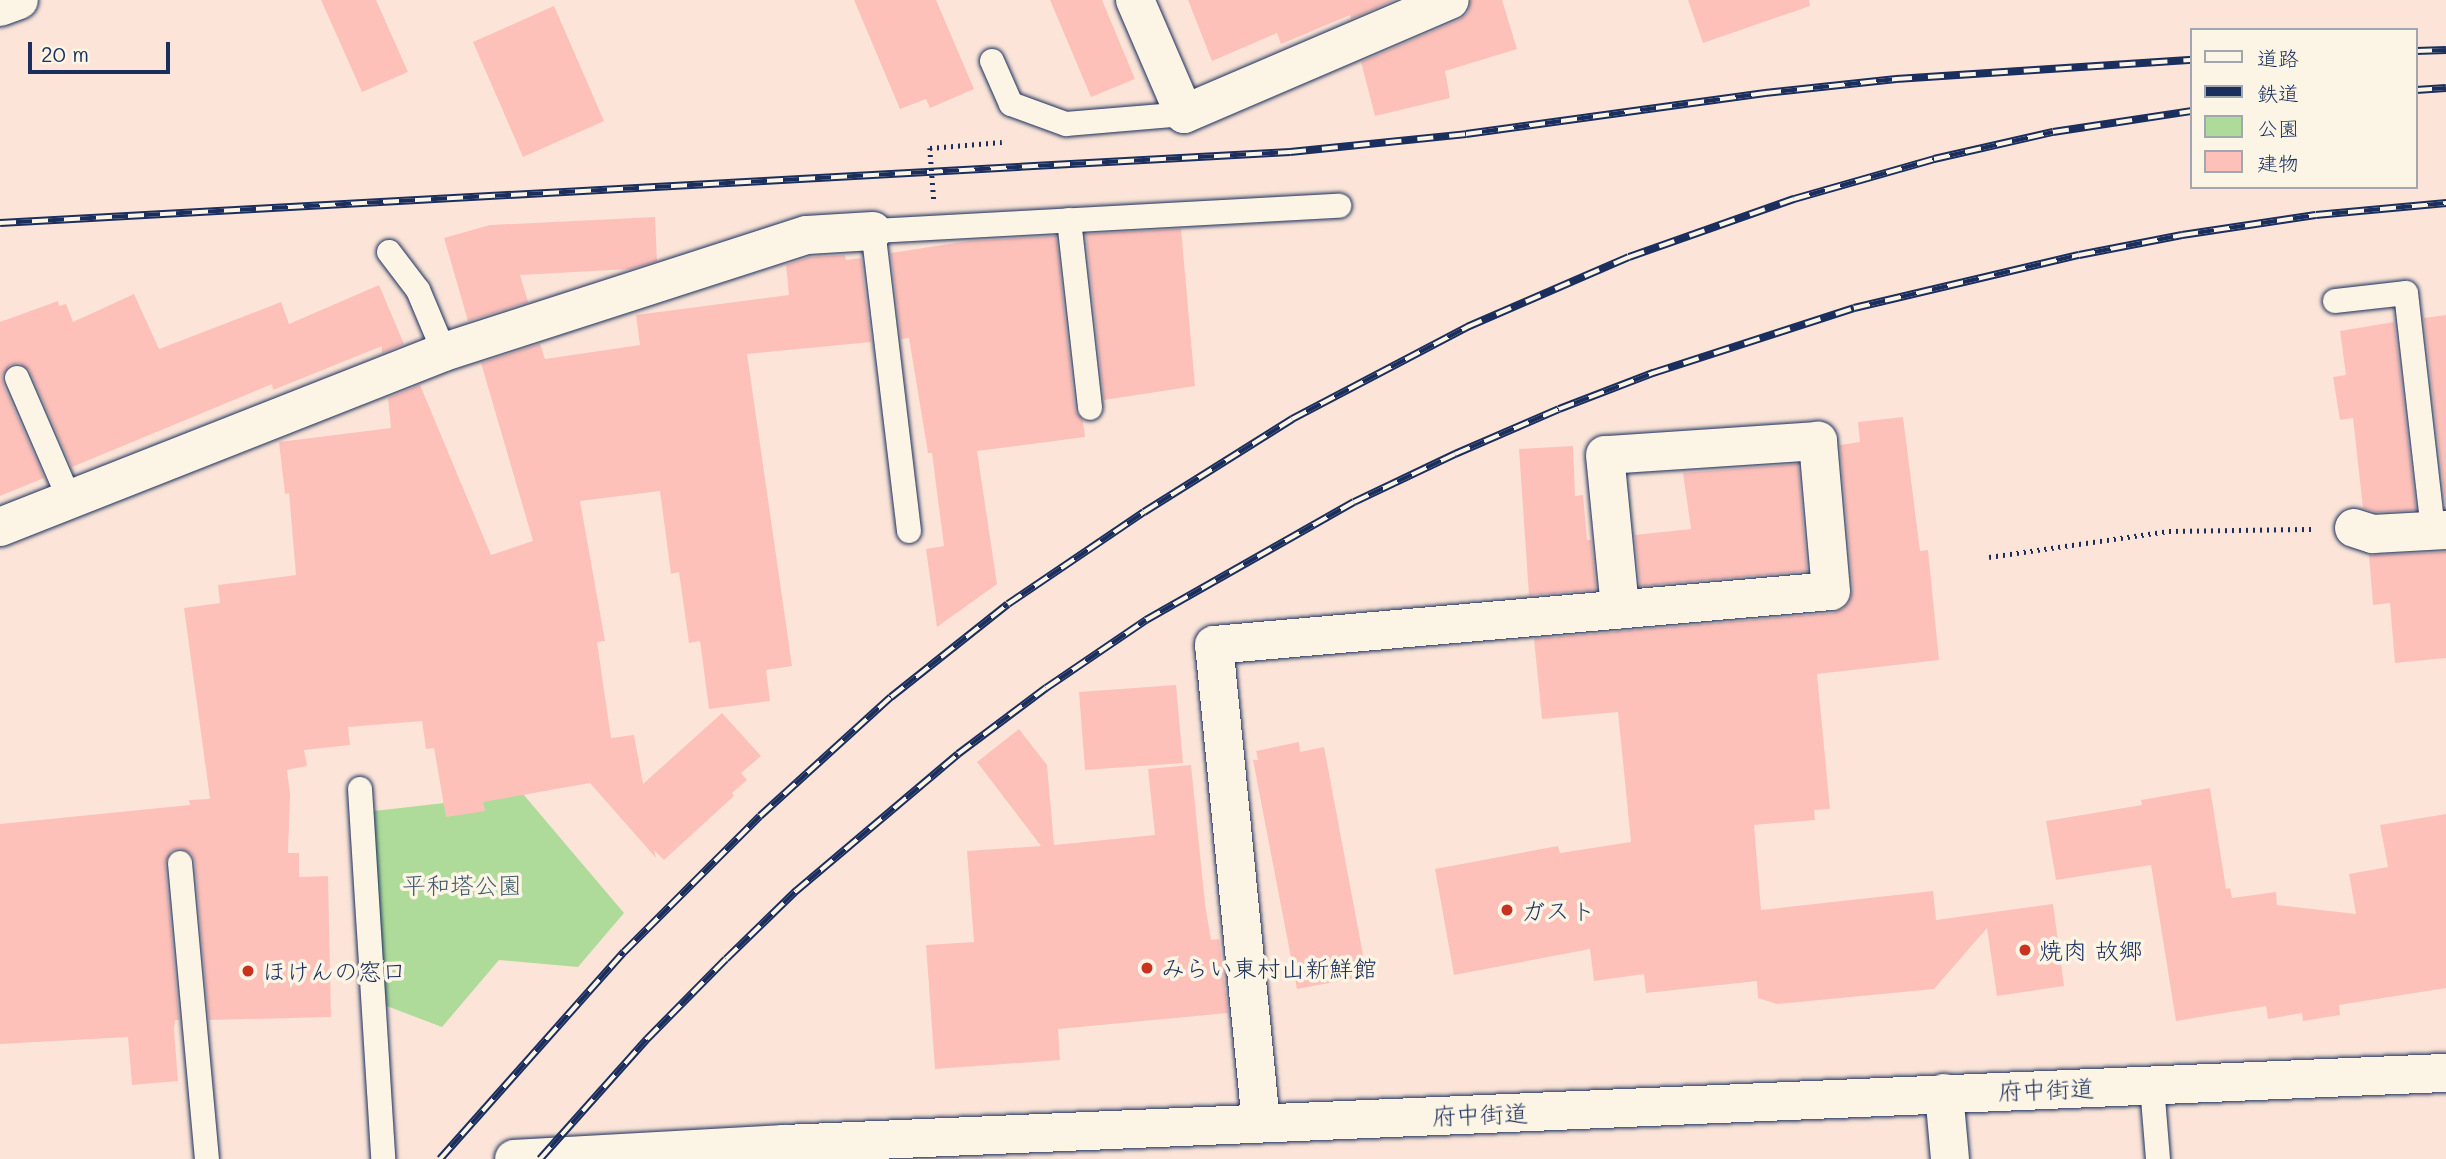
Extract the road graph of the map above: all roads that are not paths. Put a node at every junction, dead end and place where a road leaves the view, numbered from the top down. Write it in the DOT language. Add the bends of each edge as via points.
graph roads {
  1 [pos="19,0"];
  2 [pos="1135,0"];
  3 [pos="1450,0"];
  4 [pos="0,7"];
  5 [pos="992,61"];
  6 [pos="1184,114"];
  7 [pos="1339,206"];
  8 [pos="1069,220"];
  9 [pos="873,230"];
  10 [pos="389,252"];
  11 [pos="2335,302"];
  12 [pos="444,352"];
  13 [pos="17,378"];
  14 [pos="1090,408"];
  15 [pos="69,498"];
  16 [pos="0,527"];
  17 [pos="2354,528"];
  18 [pos="2439,530"];
  19 [pos="909,531"];
  20 [pos="1620,609"];
  21 [pos="360,789"];
  22 [pos="180,863"];
  23 [pos="2446,1073"];
  24 [pos="2152,1086"];
  25 [pos="1944,1093"];
  26 [pos="1261,1123"];
  27 [pos="207,1159"];
  28 [pos="383,1159"];
  29 [pos="514,1159"];
  30 [pos="1950,1159"];
  31 [pos="2158,1159"];
  1 -- 4 [label="street"];
  2 -- 6 [label="street"];
  3 -- 6 [label="street"];
  5 -- 6 [label="lane" via="1012,104 1066,124"];
  7 -- 8 [label="lane"];
  8 -- 9 [label="lane"];
  8 -- 14 [label="lane"];
  9 -- 12 [label="street" via="807,235"];
  9 -- 19 [label="lane"];
  10 -- 12 [label="lane" via="418,290"];
  11 -- 18 [label="lane" via="2406,293"];
  12 -- 15 [label="street"];
  13 -- 15 [label="lane"];
  15 -- 16 [label="street"];
  17 -- 18 [label="street" via="2373,534"];
  20 -- 20 [label="street" via="1831,591 1818,441 1605,455"];
  20 -- 26 [label="street" via="1214,645"];
  21 -- 28 [label="lane"];
  22 -- 27 [label="lane"];
  23 -- 24 [label="street, 府中街道"];
  24 -- 25 [label="street, 府中街道"];
  24 -- 31 [label="lane"];
  25 -- 26 [label="street, 府中街道"];
  25 -- 30 [label="street"];
  26 -- 29 [label="street, 府中街道"];
}
